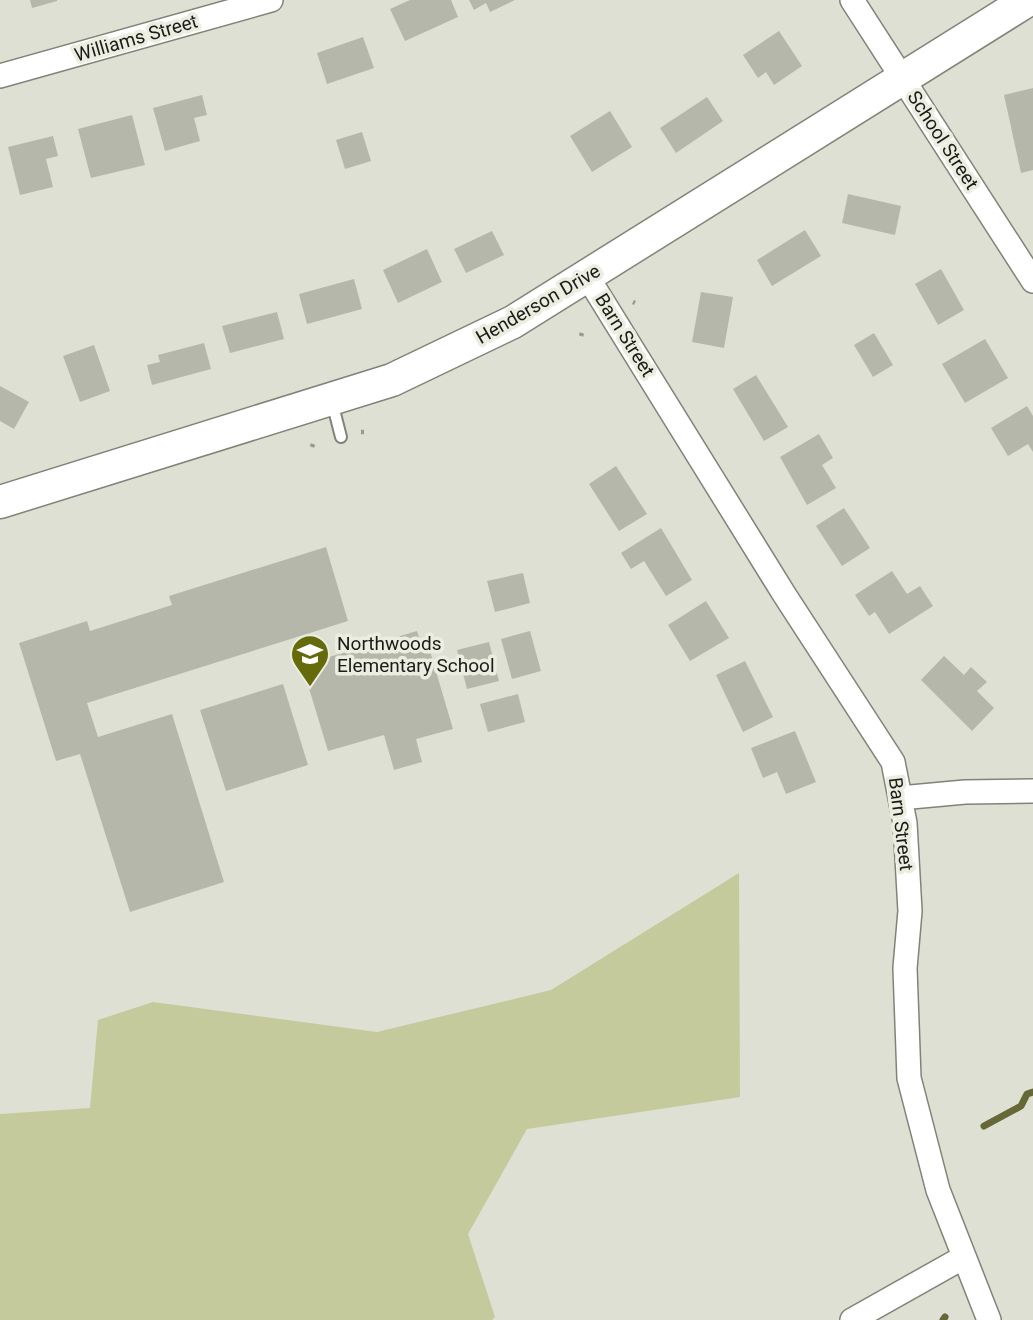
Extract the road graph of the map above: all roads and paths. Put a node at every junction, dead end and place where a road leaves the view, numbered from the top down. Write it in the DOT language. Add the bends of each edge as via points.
graph roads {
  1 [pos="271,0"];
  2 [pos="852,0"];
  3 [pos="1028,0"];
  4 [pos="0,76"];
  5 [pos="904,79"];
  6 [pos="587,276"];
  7 [pos="1033,281"];
  8 [pos="332,399"];
  9 [pos="341,437"];
  10 [pos="0,502"];
  11 [pos="1033,791"];
  12 [pos="900,798"];
  13 [pos="964,1257"];
  14 [pos="852,1320"];
  15 [pos="989,1320"];
  1 -- 4 [label="street, Williams Street"];
  2 -- 5 [label="street, School Street"];
  3 -- 5 [label="main road, Henderson Drive"];
  5 -- 6 [label="main road, Henderson Drive"];
  5 -- 7 [label="street, School Street"];
  6 -- 8 [label="main road, Henderson Drive" via="513,322 434,362"];
  6 -- 12 [label="street, Barn Street" via="892,762"];
  8 -- 9 [label="lane"];
  8 -- 10 [label="main road, Henderson Drive"];
  11 -- 12 [label="street"];
  12 -- 13 [label="street, Barn Street" via="910,911 905,968 909,1078 938,1190"];
  13 -- 14 [label="street"];
  13 -- 15 [label="street, Barn Street"];
}
